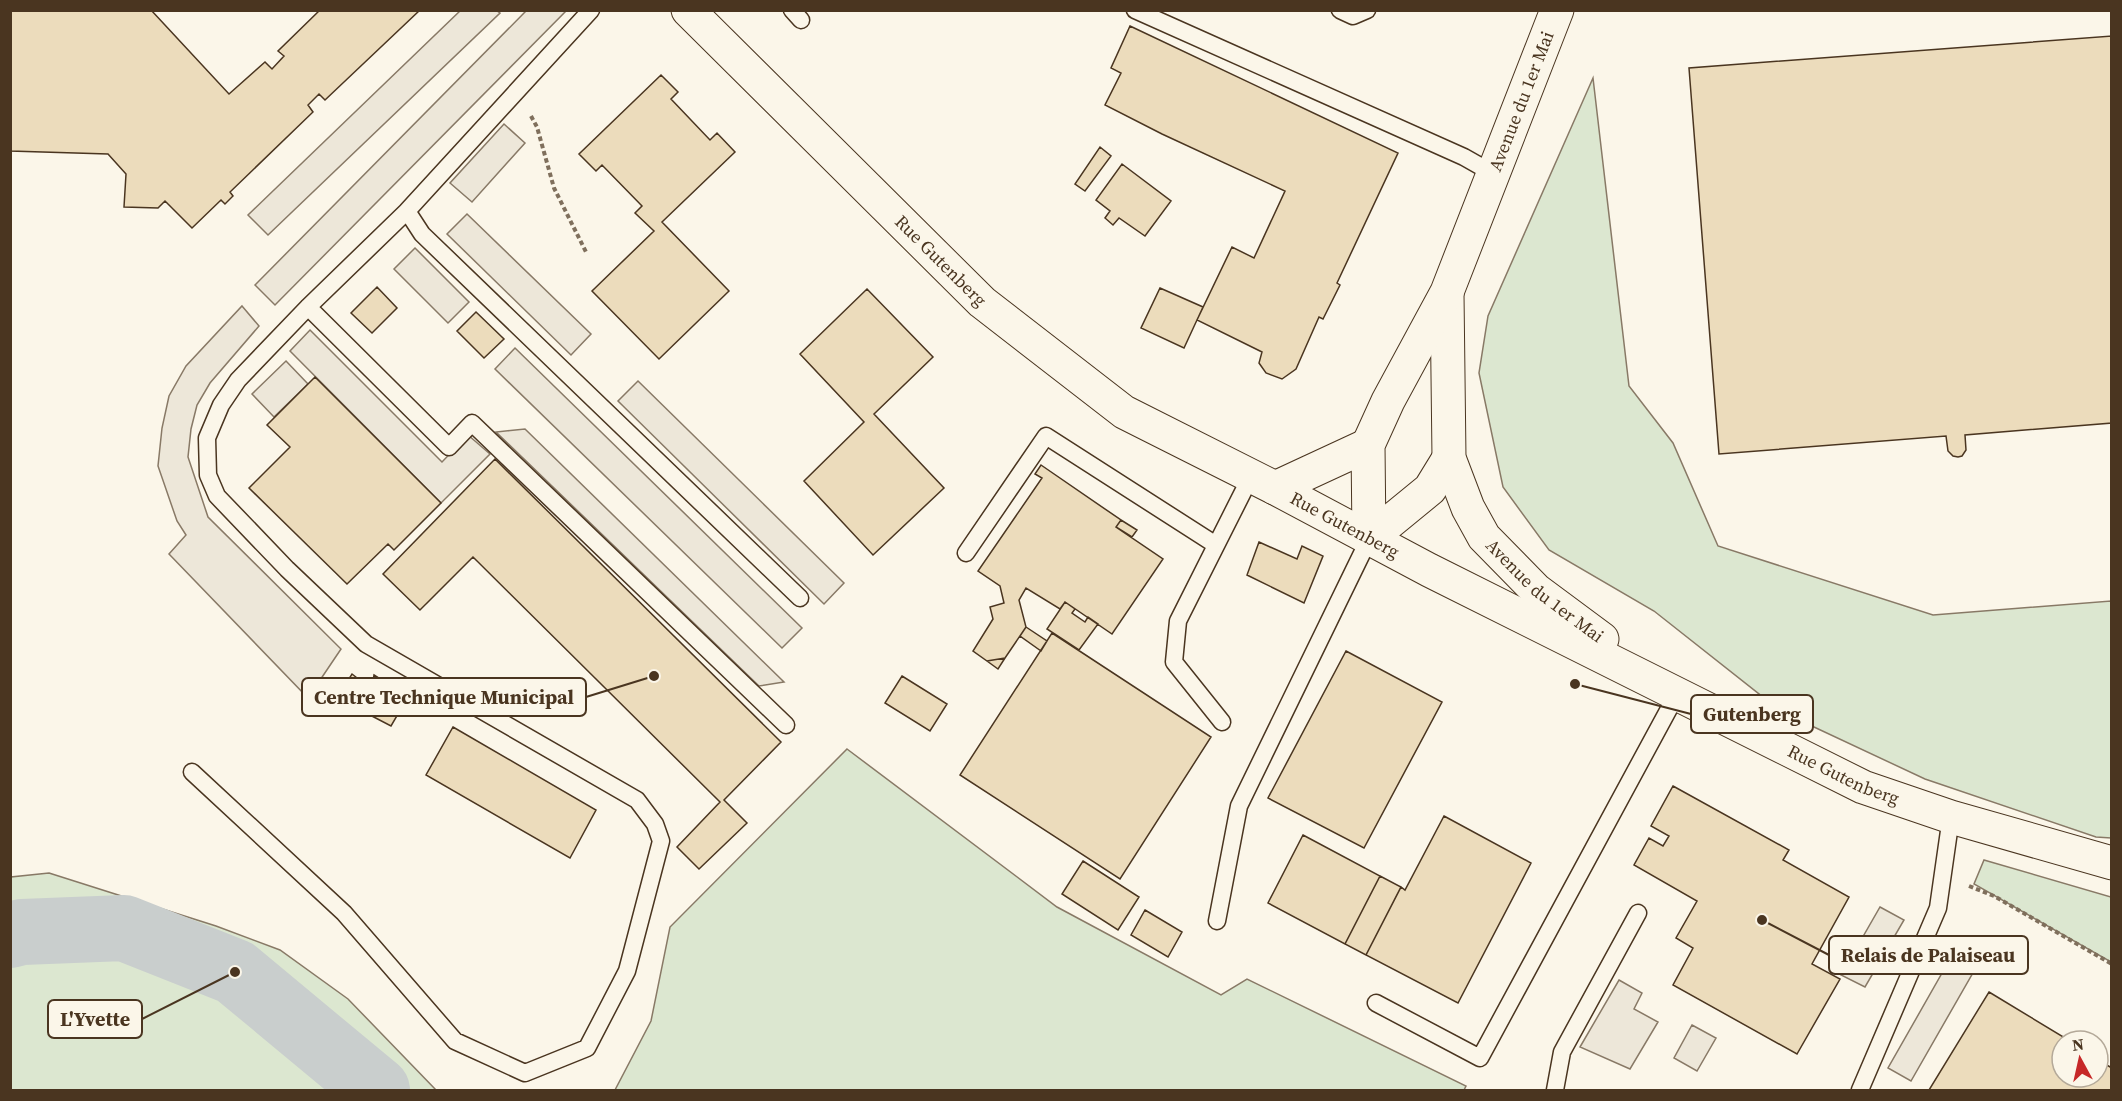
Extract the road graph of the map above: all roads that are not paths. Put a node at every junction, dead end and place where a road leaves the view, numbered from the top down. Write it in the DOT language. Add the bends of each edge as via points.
graph roads {
  1 [pos="591,10"];
  2 [pos="688,10"];
  3 [pos="1136,10"];
  4 [pos="1340,10"];
  5 [pos="1367,10"];
  6 [pos="1563,11"];
  7 [pos="1494,174"];
  8 [pos="406,212"];
  9 [pos="1447,292"];
  10 [pos="308,307"];
  11 [pos="1368,445"];
  12 [pos="1449,458"];
  13 [pos="1263,482"];
  14 [pos="1369,539"];
  15 [pos="1216,545"];
  16 [pos="966,553"];
  17 [pos="800,598"];
  18 [pos="1677,694"];
  19 [pos="1222,722"];
  20 [pos="786,725"];
  21 [pos="192,772"];
  22 [pos="1951,817"];
  23 [pos="2112,863"];
  24 [pos="1638,914"];
  25 [pos="1216,921"];
  26 [pos="1376,1003"];
  27 [pos="1555,1090"];
  28 [pos="1860,1090"];
  1 -- 8 [label="lane"];
  2 -- 13 [label="street, Rue Gutenberg" via="982,302 1124,412"];
  3 -- 7 [label="lane"];
  4 -- 5 [label="lane" via="1353,16"];
  6 -- 7 [label="street, Avenue du 1er Mai"];
  7 -- 9 [label="street, Avenue du 1er Mai"];
  8 -- 10 [label="lane"];
  8 -- 17 [label="lane" via="422,234"];
  9 -- 11 [label="street, Avenue du 1er Mai"];
  9 -- 12 [label="street, Avenue du 1er Mai"];
  10 -- 20 [label="lane" via="449,447 472,423"];
  10 -- 21 [label="lane" via="238,380 221,405 207,438 208,475 217,496 366,644 637,800 655,824 661,842 627,971 587,1048 525,1073 455,1041 344,913"];
  11 -- 13 [label="street"];
  11 -- 14 [label="street, Avenue du 1er Mai"];
  12 -- 14 [label="street" via="1430,489"];
  12 -- 18 [label="street, Avenue du 1er Mai" via="1484,537 1536,590"];
  13 -- 14 [label="street, Rue Gutenberg"];
  13 -- 15 [label="lane"];
  14 -- 18 [label="street, Rue Gutenberg"];
  14 -- 25 [label="lane" via="1239,806"];
  15 -- 16 [label="lane" via="1046,436"];
  15 -- 19 [label="lane" via="1178,621 1174,662"];
  18 -- 22 [label="street, Rue Gutenberg" via="1863,787"];
  18 -- 26 [label="lane" via="1480,1058"];
  22 -- 23 [label="street, Rue Gutenberg"];
  22 -- 28 [label="lane" via="1938,908"];
  24 -- 27 [label="lane" via="1562,1052"];
}
